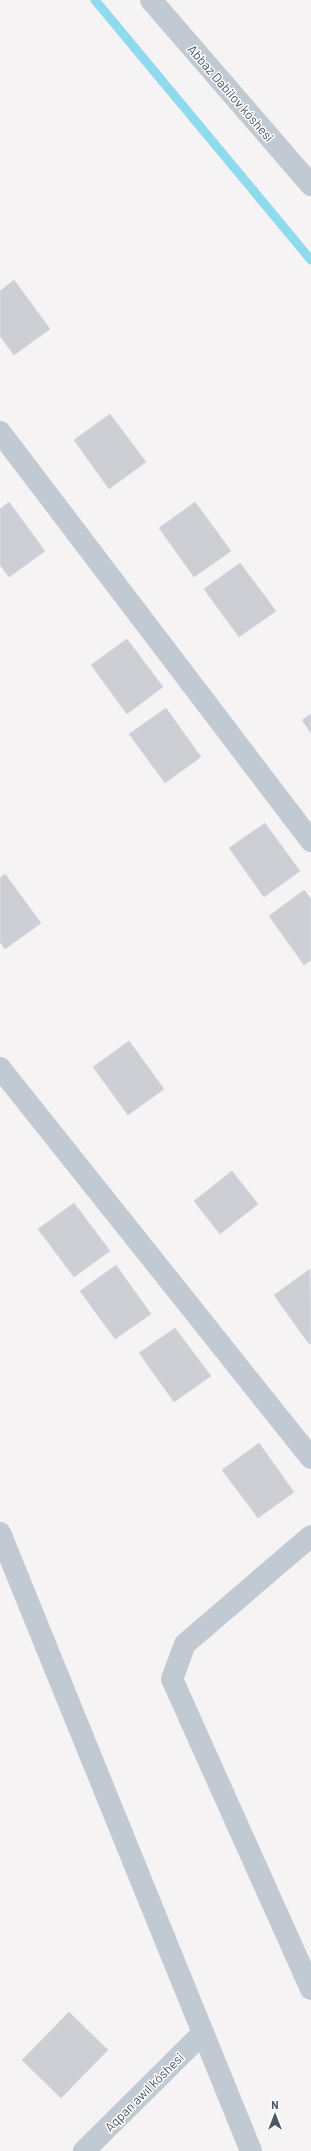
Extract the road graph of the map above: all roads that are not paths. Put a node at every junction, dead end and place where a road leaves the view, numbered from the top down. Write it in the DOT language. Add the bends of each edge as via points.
graph roads {
  1 [pos="152,0"];
  2 [pos="311,185"];
  3 [pos="0,432"];
  4 [pos="311,841"];
  5 [pos="0,1068"];
  6 [pos="311,1458"];
  7 [pos="0,1533"];
  8 [pos="311,1536"];
  9 [pos="311,1989"];
  10 [pos="203,2033"];
  11 [pos="84,2151"];
  12 [pos="251,2151"];
  1 -- 2 [label="street, Abbaz Dabilov kóshesi"];
  3 -- 4 [label="street"];
  5 -- 6 [label="street"];
  7 -- 10 [label="street"];
  8 -- 9 [label="street" via="185,1644 172,1679"];
  10 -- 11 [label="street, Aqpan awıl kóshesi"];
  10 -- 12 [label="street"];
}
